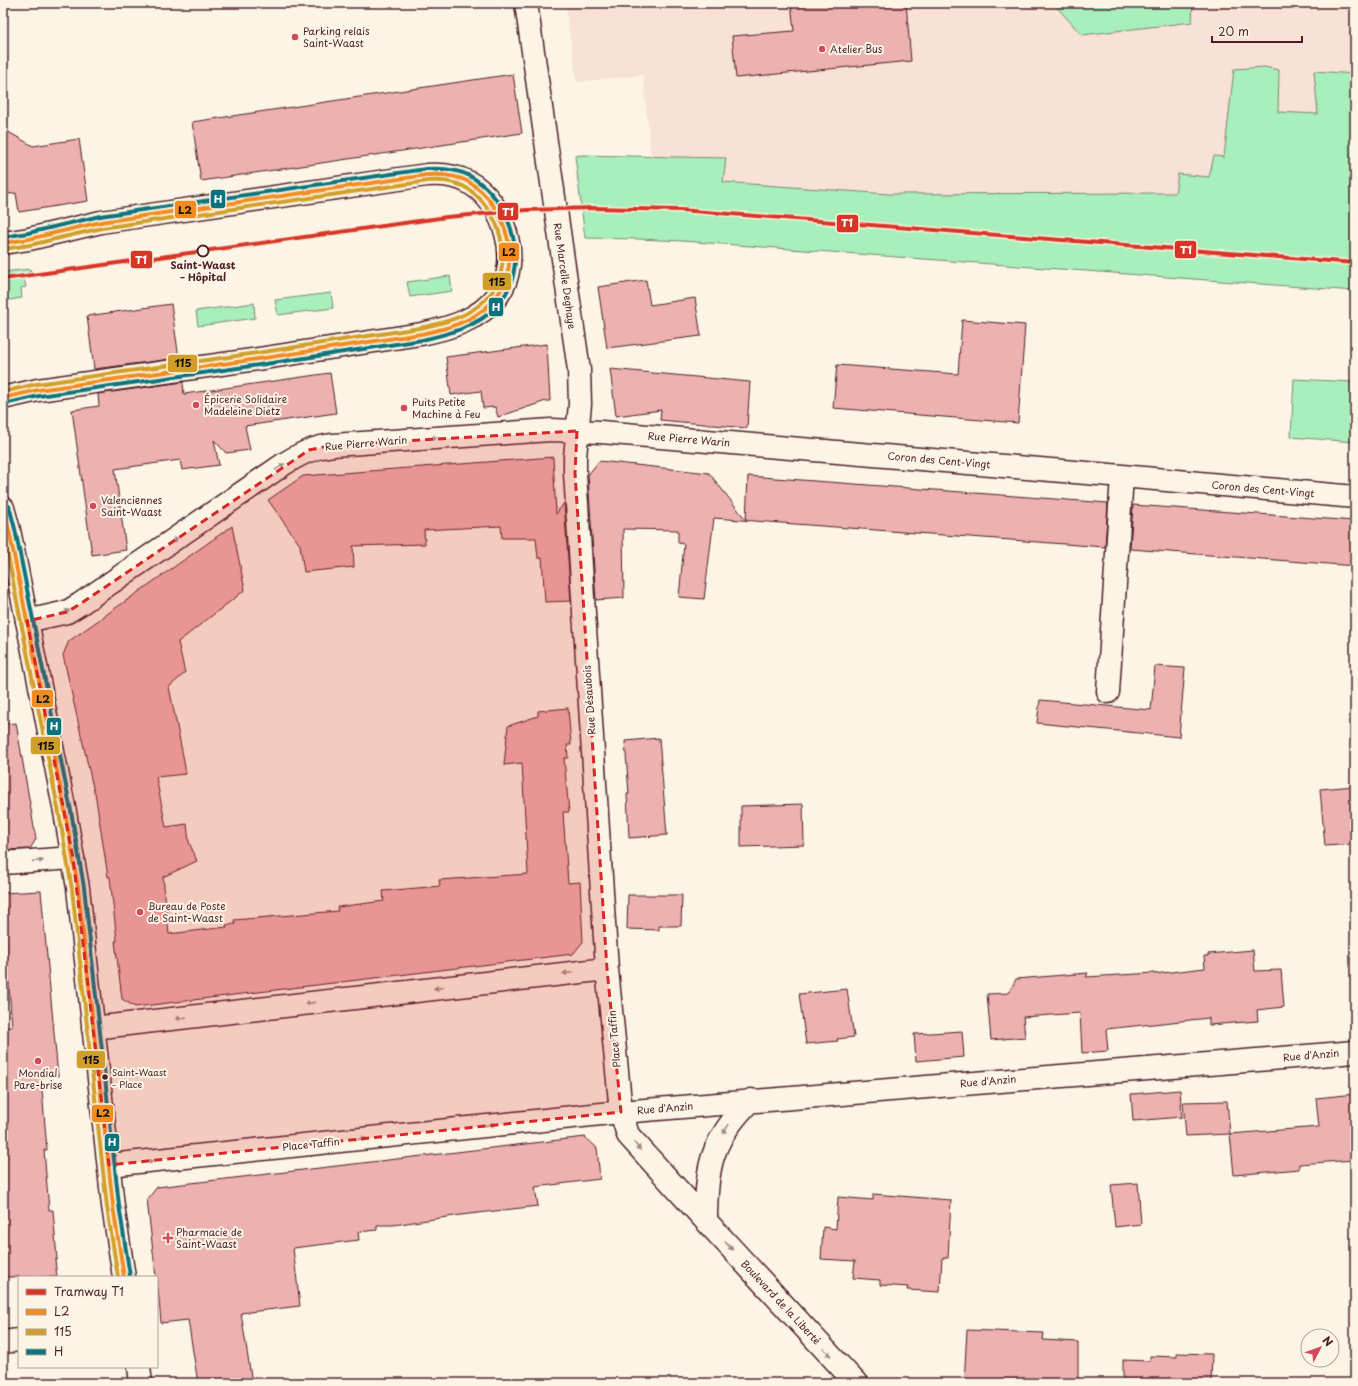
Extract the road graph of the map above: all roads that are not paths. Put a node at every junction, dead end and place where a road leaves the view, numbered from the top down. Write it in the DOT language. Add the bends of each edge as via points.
graph roads {
  1 [pos="526,3"];
  2 [pos="3,243"];
  3 [pos="3,398"];
  4 [pos="577,431"];
  5 [pos="755,445"];
  6 [pos="1122,476"];
  7 [pos="1355,497"];
  8 [pos="3,508"];
  9 [pos="27,621"];
  10 [pos="1108,692"];
  11 [pos="73,858"];
  12 [pos="3,863"];
  13 [pos="607,969"];
  14 [pos="94,1028"];
  15 [pos="1355,1052"];
  16 [pos="751,1100"];
  17 [pos="621,1112"];
  18 [pos="109,1165"];
  19 [pos="706,1221"];
  20 [pos="124,1276"];
  21 [pos="18,1340"];
  22 [pos="3,1342"];
  23 [pos="139,1368"];
  24 [pos="141,1383"];
  25 [pos="856,1383"];
  1 -- 4 [label="street, Rue Marcelle Deghaye" via="579,370 580,404"];
  2 -- 3 [label="street" via="101,222 412,177 444,175 469,182 490,201 502,220 509,263 502,288 490,304 471,318 444,328 421,334 258,359 38,390"];
  4 -- 5 [label="street, Rue Pierre Warin"];
  9 -- 4 [label="street, Rue Pierre Warin, one-way" via="67,612 308,450 334,445 550,430"];
  4 -- 13 [label="street, Rue Désaubois" via="575,473"];
  5 -- 6 [label="street, Coron des Cent-Vingt"];
  6 -- 7 [label="street, Coron des Cent-Vingt"];
  6 -- 10 [label="street"];
  8 -- 9 [label="street"];
  9 -- 11 [label="street"];
  12 -- 11 [label="street, one-way"];
  11 -- 14 [label="street"];
  13 -- 14 [label="street, one-way"];
  13 -- 17 [label="street, Place Taffin"];
  14 -- 18 [label="street"];
  15 -- 16 [label="street, Rue d'Anzin"];
  16 -- 17 [label="street, Rue d'Anzin"];
  16 -- 19 [label="street, one-way" via="731,1122 710,1164"];
  18 -- 17 [label="street, Place Taffin, one-way"];
  17 -- 19 [label="street, Boulevard de la Liberté, one-way" via="628,1135"];
  18 -- 20 [label="street"];
  19 -- 25 [label="street, Boulevard de la Liberté, one-way"];
  21 -- 22 [label="street"];
  23 -- 24 [label="street"];
}
